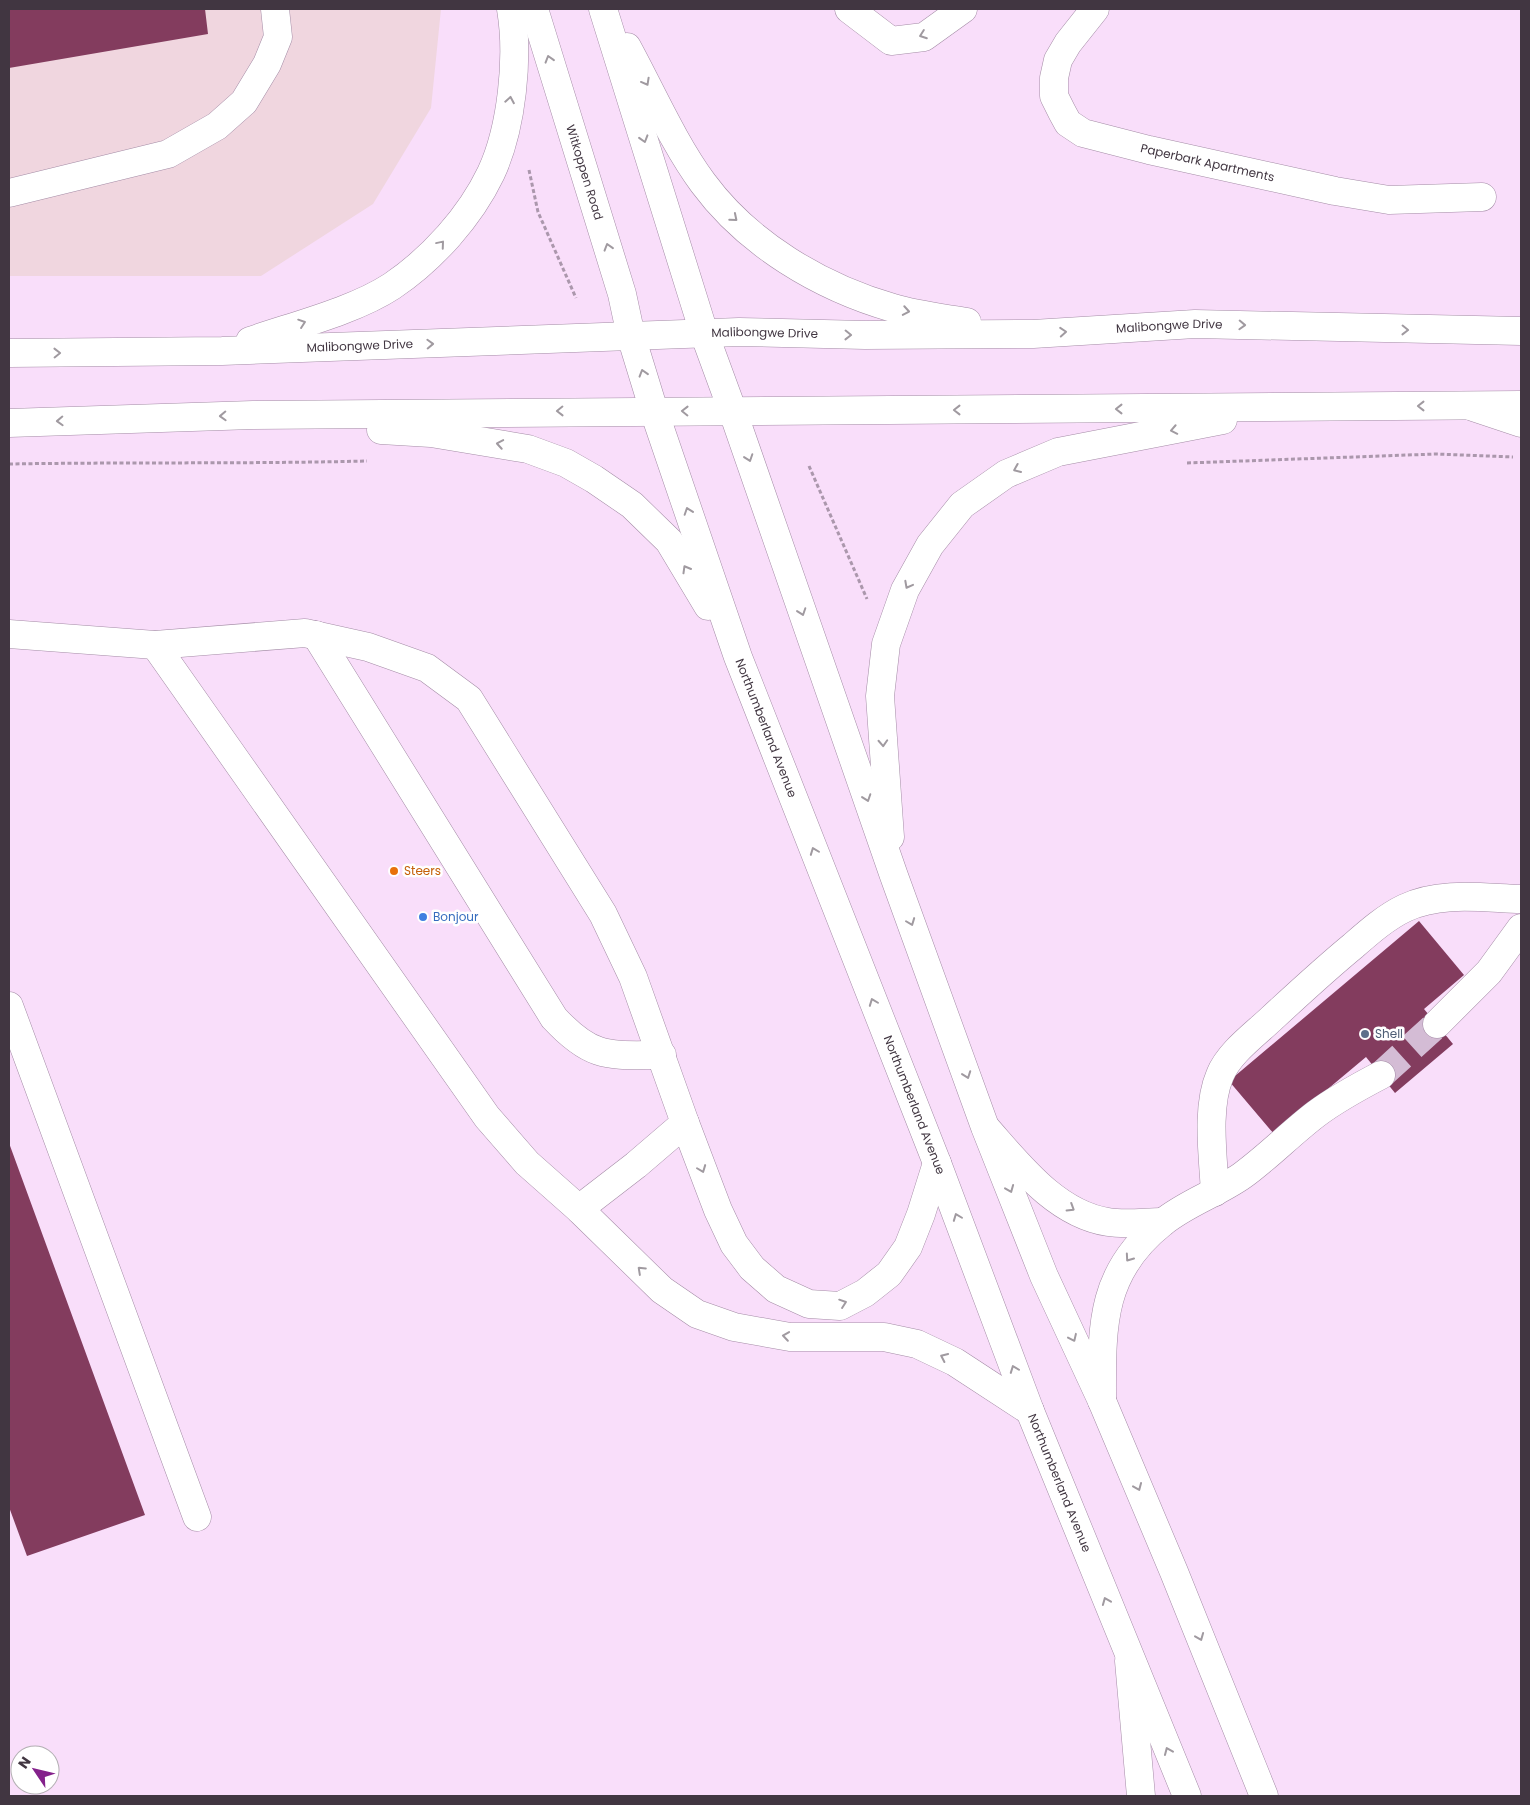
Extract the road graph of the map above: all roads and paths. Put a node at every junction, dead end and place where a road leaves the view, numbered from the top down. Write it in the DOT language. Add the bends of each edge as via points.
graph roads {
  1 [pos="275,9"];
  2 [pos="511,9"];
  3 [pos="534,9"];
  4 [pos="605,9"];
  5 [pos="849,9"];
  6 [pos="963,9"];
  7 [pos="1095,9"];
  8 [pos="528,167"];
  9 [pos="9,193"];
  10 [pos="1482,197"];
  11 [pos="576,298"];
  12 [pos="1521,332"];
  13 [pos="704,333"];
  14 [pos="1033,334"];
  15 [pos="631,336"];
  16 [pos="222,351"];
  17 [pos="9,353"];
  18 [pos="1521,405"];
  19 [pos="1470,406"];
  20 [pos="1291,407"];
  21 [pos="654,411"];
  22 [pos="733,412"];
  23 [pos="253,415"];
  24 [pos="9,423"];
  25 [pos="1521,423"];
  26 [pos="1521,457"];
  27 [pos="369,461"];
  28 [pos="1184,463"];
  29 [pos="9,464"];
  30 [pos="809,466"];
  31 [pos="870,607"];
  32 [pos="9,634"];
  33 [pos="316,635"];
  34 [pos="155,645"];
  35 [pos="738,657"];
  36 [pos="894,876"];
  37 [pos="1521,899"];
  38 [pos="1521,928"];
  39 [pos="9,1006"];
  40 [pos="1436,1024"];
  41 [pos="662,1055"];
  42 [pos="1381,1075"];
  43 [pos="685,1123"];
  44 [pos="985,1127"];
  45 [pos="936,1163"];
  46 [pos="1215,1192"];
  47 [pos="579,1209"];
  48 [pos="1162,1222"];
  49 [pos="1102,1401"];
  50 [pos="1030,1411"];
  51 [pos="198,1518"];
  52 [pos="1129,1659"];
  53 [pos="1140,1796"];
  54 [pos="1187,1796"];
  55 [pos="1264,1796"];
  1 -- 9 [label="main road" via="278,37 268,64 244,102 217,126 168,154"];
  16 -- 2 [label="main road, one-way" via="349,306 390,287 433,253 474,202 491,172 503,136 513,81 514,23"];
  15 -- 3 [label="main road, Witkoppen Road, one-way" via="622,294"];
  4 -- 13 [label="main road, one-way"];
  4 -- 14 [label="main road, one-way" via="702,181 726,212 761,241 829,284 893,308"];
  6 -- 5 [label="main road, one-way" via="924,37 891,41"];
  7 -- 10 [label="main road, Paperbark Apartments" via="1068,43 1058,60 1054,78 1054,96 1062,112 1068,123 1083,134 1335,191 1389,200"];
  8 -- 11 [label="path" via="538,212"];
  14 -- 12 [label="main road, Malibongwe Drive, one-way" via="1195,324"];
  13 -- 14 [label="main road, Malibongwe Drive, one-way"];
  13 -- 15 [label="main road, Malibongwe Drive"];
  13 -- 22 [label="main road"];
  16 -- 15 [label="main road, Malibongwe Drive, one-way"];
  21 -- 15 [label="main road, Witkoppen Road, one-way"];
  17 -- 16 [label="main road, Malibongwe Drive, one-way"];
  18 -- 19 [label="main road"];
  19 -- 20 [label="main road, one-way"];
  19 -- 25 [label="main road"];
  20 -- 22 [label="main road, one-way"];
  20 -- 36 [label="main road, one-way" via="1058,452 1006,474 962,505 930,545 905,590 886,644 880,696"];
  22 -- 21 [label="main road, one-way"];
  21 -- 23 [label="main road, one-way"];
  35 -- 21 [label="main road, Northumberland Avenue, one-way"];
  22 -- 36 [label="main road, one-way"];
  23 -- 24 [label="main road, one-way"];
  35 -- 23 [label="main road, one-way" via="669,540 632,505 566,463 528,449 451,436 338,427"];
  26 -- 28 [label="path" via="1436,454"];
  27 -- 29 [label="path"];
  30 -- 31 [label="path"];
  32 -- 34 [label="main road"];
  33 -- 34 [label="main road" via="306,633"];
  33 -- 41 [label="main road" via="554,1018 572,1037 594,1051 618,1055"];
  33 -- 41 [label="main road" via="368,647 427,668 469,698 603,914 633,977"];
  34 -- 47 [label="main road" via="487,1117 527,1163"];
  45 -- 35 [label="main road, Northumberland Avenue, one-way"];
  36 -- 44 [label="main road, one-way"];
  37 -- 46 [label="main road" via="1450,897 1404,908 1318,975 1240,1048 1220,1074 1214,1094"];
  38 -- 40 [label="main road" via="1489,972"];
  39 -- 51 [label="main road"];
  41 -- 43 [label="main road"];
  42 -- 46 [label="main road" via="1316,1114 1243,1175"];
  43 -- 45 [label="main road, one-way" via="734,1244 752,1268 776,1289 809,1304 840,1306 889,1274 908,1246 922,1214"];
  43 -- 47 [label="main road"];
  44 -- 48 [label="main road, one-way" via="1026,1173 1052,1196 1078,1212 1108,1222"];
  44 -- 49 [label="main road, one-way" via="1044,1276"];
  50 -- 45 [label="main road, Northumberland Avenue, one-way"];
  46 -- 48 [label="main road"];
  50 -- 47 [label="main road, one-way" via="955,1362 916,1344 884,1337 790,1337 734,1327 697,1314 662,1290"];
  48 -- 49 [label="main road, one-way" via="1132,1253 1116,1277 1106,1306"];
  49 -- 55 [label="main road, one-way"];
  52 -- 50 [label="main road, Northumberland Avenue, one-way"];
  52 -- 53 [label="main road"];
  54 -- 52 [label="main road, Northumberland Avenue, one-way"];
}
